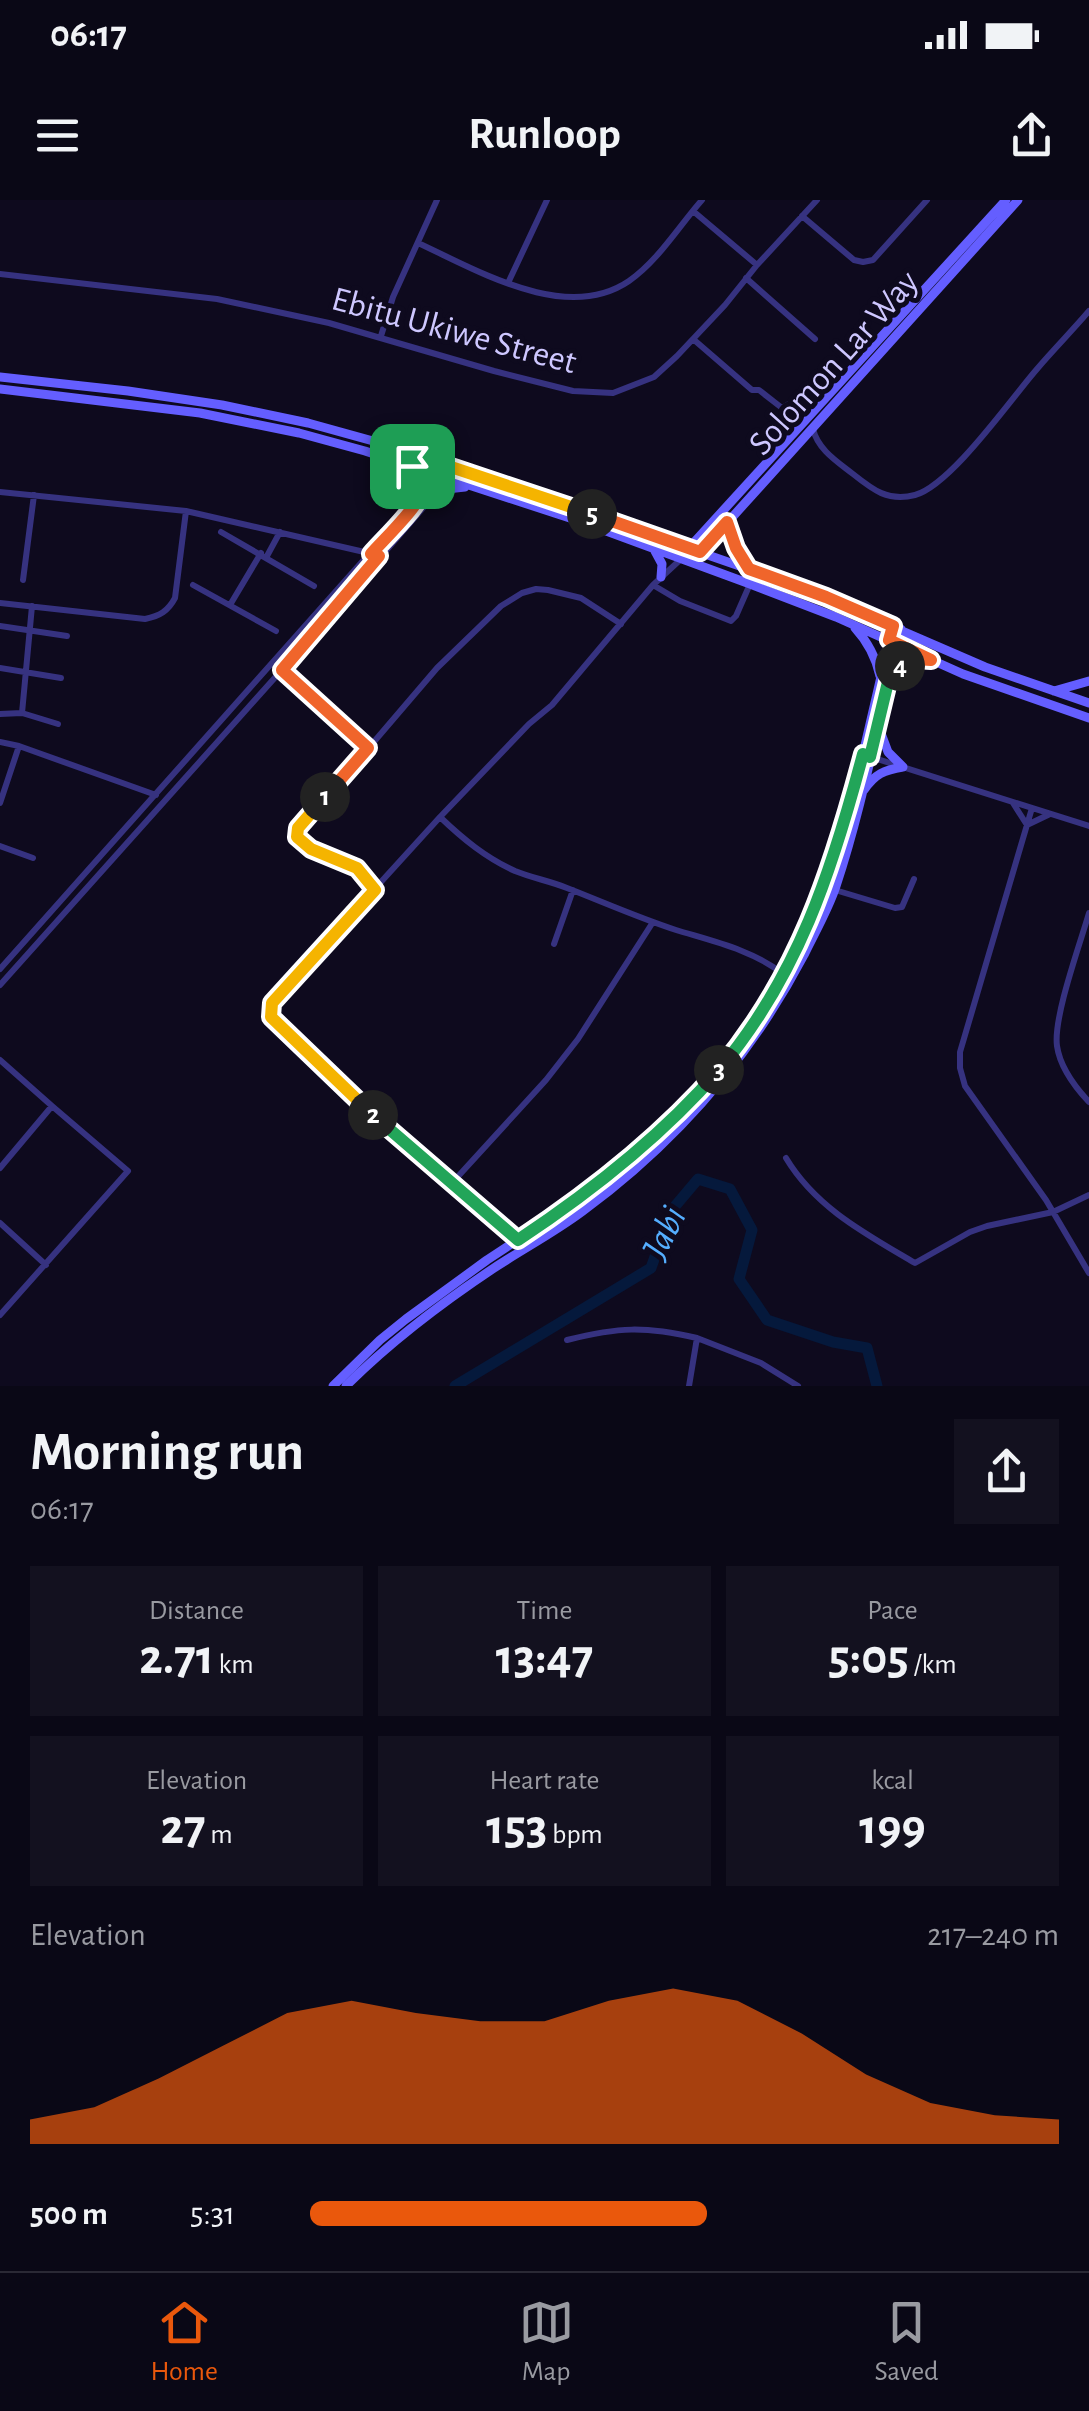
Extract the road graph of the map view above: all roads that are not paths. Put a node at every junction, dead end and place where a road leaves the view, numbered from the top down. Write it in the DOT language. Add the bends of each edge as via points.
graph roads {
  1 [pos="438,200"];
  2 [pos="547,200"];
  3 [pos="702,200"];
  4 [pos="816,200"];
  5 [pos="926,200"];
  6 [pos="1006,200"];
  7 [pos="1018,200"];
  8 [pos="693,210"];
  9 [pos="802,216"];
  10 [pos="418,243"];
  11 [pos="757,265"];
  12 [pos="0,274"];
  13 [pos="746,278"];
  14 [pos="508,283"];
  15 [pos="1087,317"];
  16 [pos="381,336"];
  17 [pos="815,338"];
  18 [pos="694,339"];
  19 [pos="0,377"];
  20 [pos="0,389"];
  21 [pos="798,399"];
  22 [pos="813,429"];
  23 [pos="820,445"];
  24 [pos="797,447"];
  25 [pos="412,466"];
  26 [pos="452,467"];
  27 [pos="444,476"];
  28 [pos="438,490"];
  29 [pos="486,490"];
  30 [pos="0,492"];
  31 [pos="34,495"];
  32 [pos="422,495"];
  33 [pos="186,510"];
  34 [pos="727,522"];
  35 [pos="221,532"];
  36 [pos="280,532"];
  37 [pos="689,548"];
  38 [pos="653,549"];
  39 [pos="700,552"];
  40 [pos="264,555"];
  41 [pos="375,555"];
  42 [pos="680,560"];
  43 [pos="692,564"];
  44 [pos="749,569"];
  45 [pos="22,580"];
  46 [pos="657,581"];
  47 [pos="194,584"];
  48 [pos="750,584"];
  49 [pos="314,586"];
  50 [pos="0,603"];
  51 [pos="230,605"];
  52 [pos="32,606"];
  53 [pos="850,623"];
  54 [pos="621,624"];
  55 [pos="0,626"];
  56 [pos="897,627"];
  57 [pos="30,630"];
  58 [pos="276,631"];
  59 [pos="67,636"];
  60 [pos="893,642"];
  61 [pos="931,660"];
  62 [pos="0,668"];
  63 [pos="282,670"];
  64 [pos="26,672"];
  65 [pos="62,678"];
  66 [pos="1089,680"];
  67 [pos="884,681"];
  68 [pos="1054,691"];
  69 [pos="1089,703"];
  70 [pos="0,714"];
  71 [pos="22,714"];
  72 [pos="1088,715"];
  73 [pos="58,724"];
  74 [pos="878,725"];
  75 [pos="0,742"];
  76 [pos="20,746"];
  77 [pos="368,748"];
  78 [pos="867,755"];
  79 [pos="903,768"];
  80 [pos="862,792"];
  81 [pos="156,795"];
  82 [pos="0,802"];
  83 [pos="1012,802"];
  84 [pos="1032,808"];
  85 [pos="1050,814"];
  86 [pos="440,817"];
  87 [pos="1028,825"];
  88 [pos="1089,826"];
  89 [pos="0,846"];
  90 [pos="33,858"];
  91 [pos="914,879"];
  92 [pos="375,890"];
  93 [pos="573,890"];
  94 [pos="835,890"];
  95 [pos="1089,914"];
  96 [pos="653,922"];
  97 [pos="554,944"];
  98 [pos="0,970"];
  99 [pos="783,974"];
  100 [pos="0,985"];
  101 [pos="0,1060"];
  102 [pos="724,1070"];
  103 [pos="1089,1102"];
  104 [pos="52,1106"];
  105 [pos="786,1158"];
  106 [pos="0,1168"];
  107 [pos="452,1183"];
  108 [pos="1089,1195"];
  109 [pos="1053,1212"];
  110 [pos="0,1223"];
  111 [pos="518,1240"];
  112 [pos="46,1264"];
  113 [pos="1089,1273"];
  114 [pos="0,1315"];
  115 [pos="697,1338"];
  116 [pos="566,1340"];
  117 [pos="332,1386"];
  118 [pos="346,1386"];
  119 [pos="689,1386"];
  120 [pos="798,1386"];
  1 -- 10 [label="street"];
  2 -- 14 [label="street"];
  3 -- 8 [label="street"];
  4 -- 9 [label="street, Ebitu Ukiwe Street"];
  5 -- 9 [label="street" via="864,262"];
  6 -- 37 [label="main road, Solomon Lar Way"];
  7 -- 22 [label="main road, Solomon Lar Way"];
  8 -- 11 [label="street"];
  8 -- 14 [label="street" via="646,266 619,286 564,297"];
  9 -- 11 [label="street, Ebitu Ukiwe Street"];
  10 -- 14 [label="street"];
  10 -- 16 [label="street"];
  11 -- 13 [label="street, Ebitu Ukiwe Street"];
  12 -- 16 [label="street, Ebitu Ukiwe Street" via="217,299"];
  13 -- 17 [label="street"];
  13 -- 18 [label="street, Ebitu Ukiwe Street"];
  15 -- 23 [label="street" via="930,490 904,497 878,493"];
  16 -- 18 [label="street, Ebitu Ukiwe Street" via="494,372 600,394 654,377"];
  18 -- 21 [label="street" via="782,408"];
  19 -- 26 [label="main road" via="252,411"];
  20 -- 25 [label="main road" via="214,415"];
  22 -- 23 [label="street"];
  22 -- 24 [label="main road, Solomon Lar Way"];
  23 -- 24 [label="street"];
  24 -- 34 [label="main road, Solomon Lar Way"];
  25 -- 27 [label="main road"];
  25 -- 32 [label="main road" via="424,479"];
  26 -- 27 [label="street"];
  26 -- 37 [label="main road"];
  27 -- 28 [label="street"];
  27 -- 29 [label="main road"];
  27 -- 32 [label="street"];
  28 -- 29 [label="main road"];
  28 -- 41 [label="street"];
  29 -- 38 [label="main road"];
  30 -- 31 [label="street"];
  31 -- 33 [label="street"];
  31 -- 45 [label="street"];
  32 -- 41 [label="street"];
  33 -- 36 [label="street"];
  33 -- 52 [label="street" via="169,609 145,619"];
  34 -- 39 [label="main road, Solomon Lar Way"];
  34 -- 44 [label="main road"];
  35 -- 40 [label="street"];
  36 -- 40 [label="street"];
  36 -- 41 [label="street"];
  37 -- 39 [label="main road"];
  37 -- 42 [label="main road, Solomon Lar Way"];
  38 -- 42 [label="main road"];
  38 -- 46 [label="main road" via="662,564"];
  39 -- 43 [label="main road, Solomon Lar Way"];
  39 -- 44 [label="main road"];
  40 -- 49 [label="street"];
  40 -- 51 [label="street"];
  41 -- 63 [label="street"];
  41 -- 81 [label="street"];
  42 -- 43 [label="main road"];
  42 -- 46 [label="street"];
  43 -- 48 [label="main road"];
  44 -- 56 [label="main road"];
  46 -- 48 [label="street" via="680,601 730,621"];
  46 -- 54 [label="street"];
  47 -- 51 [label="street"];
  48 -- 53 [label="main road"];
  50 -- 52 [label="street"];
  51 -- 58 [label="street"];
  52 -- 57 [label="street"];
  53 -- 60 [label="main road"];
  53 -- 67 [label="main road"];
  54 -- 77 [label="street" via="581,598 536,589 522,593 437,668"];
  54 -- 86 [label="street"];
  55 -- 57 [label="street"];
  56 -- 60 [label="main road"];
  56 -- 68 [label="main road"];
  57 -- 59 [label="street"];
  57 -- 64 [label="street"];
  60 -- 61 [label="main road"];
  60 -- 67 [label="main road"];
  61 -- 67 [label="main road" via="906,662"];
  61 -- 72 [label="main road"];
  62 -- 64 [label="street"];
  63 -- 77 [label="street"];
  63 -- 100 [label="street"];
  64 -- 65 [label="street"];
  64 -- 71 [label="street"];
  66 -- 68 [label="main road"];
  67 -- 74 [label="main road"];
  67 -- 78 [label="main road"];
  68 -- 69 [label="main road"];
  70 -- 71 [label="street"];
  71 -- 73 [label="street"];
  74 -- 78 [label="main road"];
  74 -- 79 [label="main road"];
  75 -- 76 [label="street"];
  76 -- 81 [label="street"];
  76 -- 82 [label="street"];
  77 -- 92 [label="street" via="296,832 311,849 362,872"];
  78 -- 79 [label="street"];
  78 -- 80 [label="main road"];
  78 -- 99 [label="main road" via="825,886"];
  79 -- 80 [label="main road" via="876,775"];
  79 -- 83 [label="street"];
  80 -- 94 [label="main road"];
  81 -- 98 [label="street"];
  83 -- 84 [label="street"];
  83 -- 87 [label="street"];
  84 -- 85 [label="street"];
  84 -- 87 [label="street"];
  85 -- 87 [label="street"];
  85 -- 88 [label="street"];
  86 -- 92 [label="street"];
  86 -- 93 [label="street" via="484,855"];
  87 -- 109 [label="street" via="960,1068 965,1086"];
  89 -- 90 [label="street"];
  91 -- 94 [label="street" via="902,907 895,908"];
  92 -- 107 [label="street" via="272,1003 271,1017"];
  93 -- 96 [label="street"];
  93 -- 97 [label="street"];
  94 -- 102 [label="main road" via="790,981 741,1057"];
  95 -- 103 [label="street" via="1057,1046"];
  96 -- 99 [label="street" via="740,951"];
  96 -- 107 [label="street" via="578,1039"];
  99 -- 102 [label="main road"];
  101 -- 104 [label="street"];
  102 -- 111 [label="main road" via="628,1160"];
  102 -- 118 [label="main road" via="637,1167 582,1212 412,1326"];
  104 -- 106 [label="street"];
  104 -- 112 [label="street" via="128,1172"];
  105 -- 109 [label="street" via="818,1199 915,1263 970,1232"];
  107 -- 111 [label="street"];
  108 -- 109 [label="street"];
  109 -- 113 [label="street"];
  110 -- 112 [label="street"];
  111 -- 117 [label="main road" via="406,1319"];
  112 -- 114 [label="street"];
  115 -- 116 [label="street" via="631,1328"];
  115 -- 119 [label="street"];
  115 -- 120 [label="street" via="762,1363"];
}
